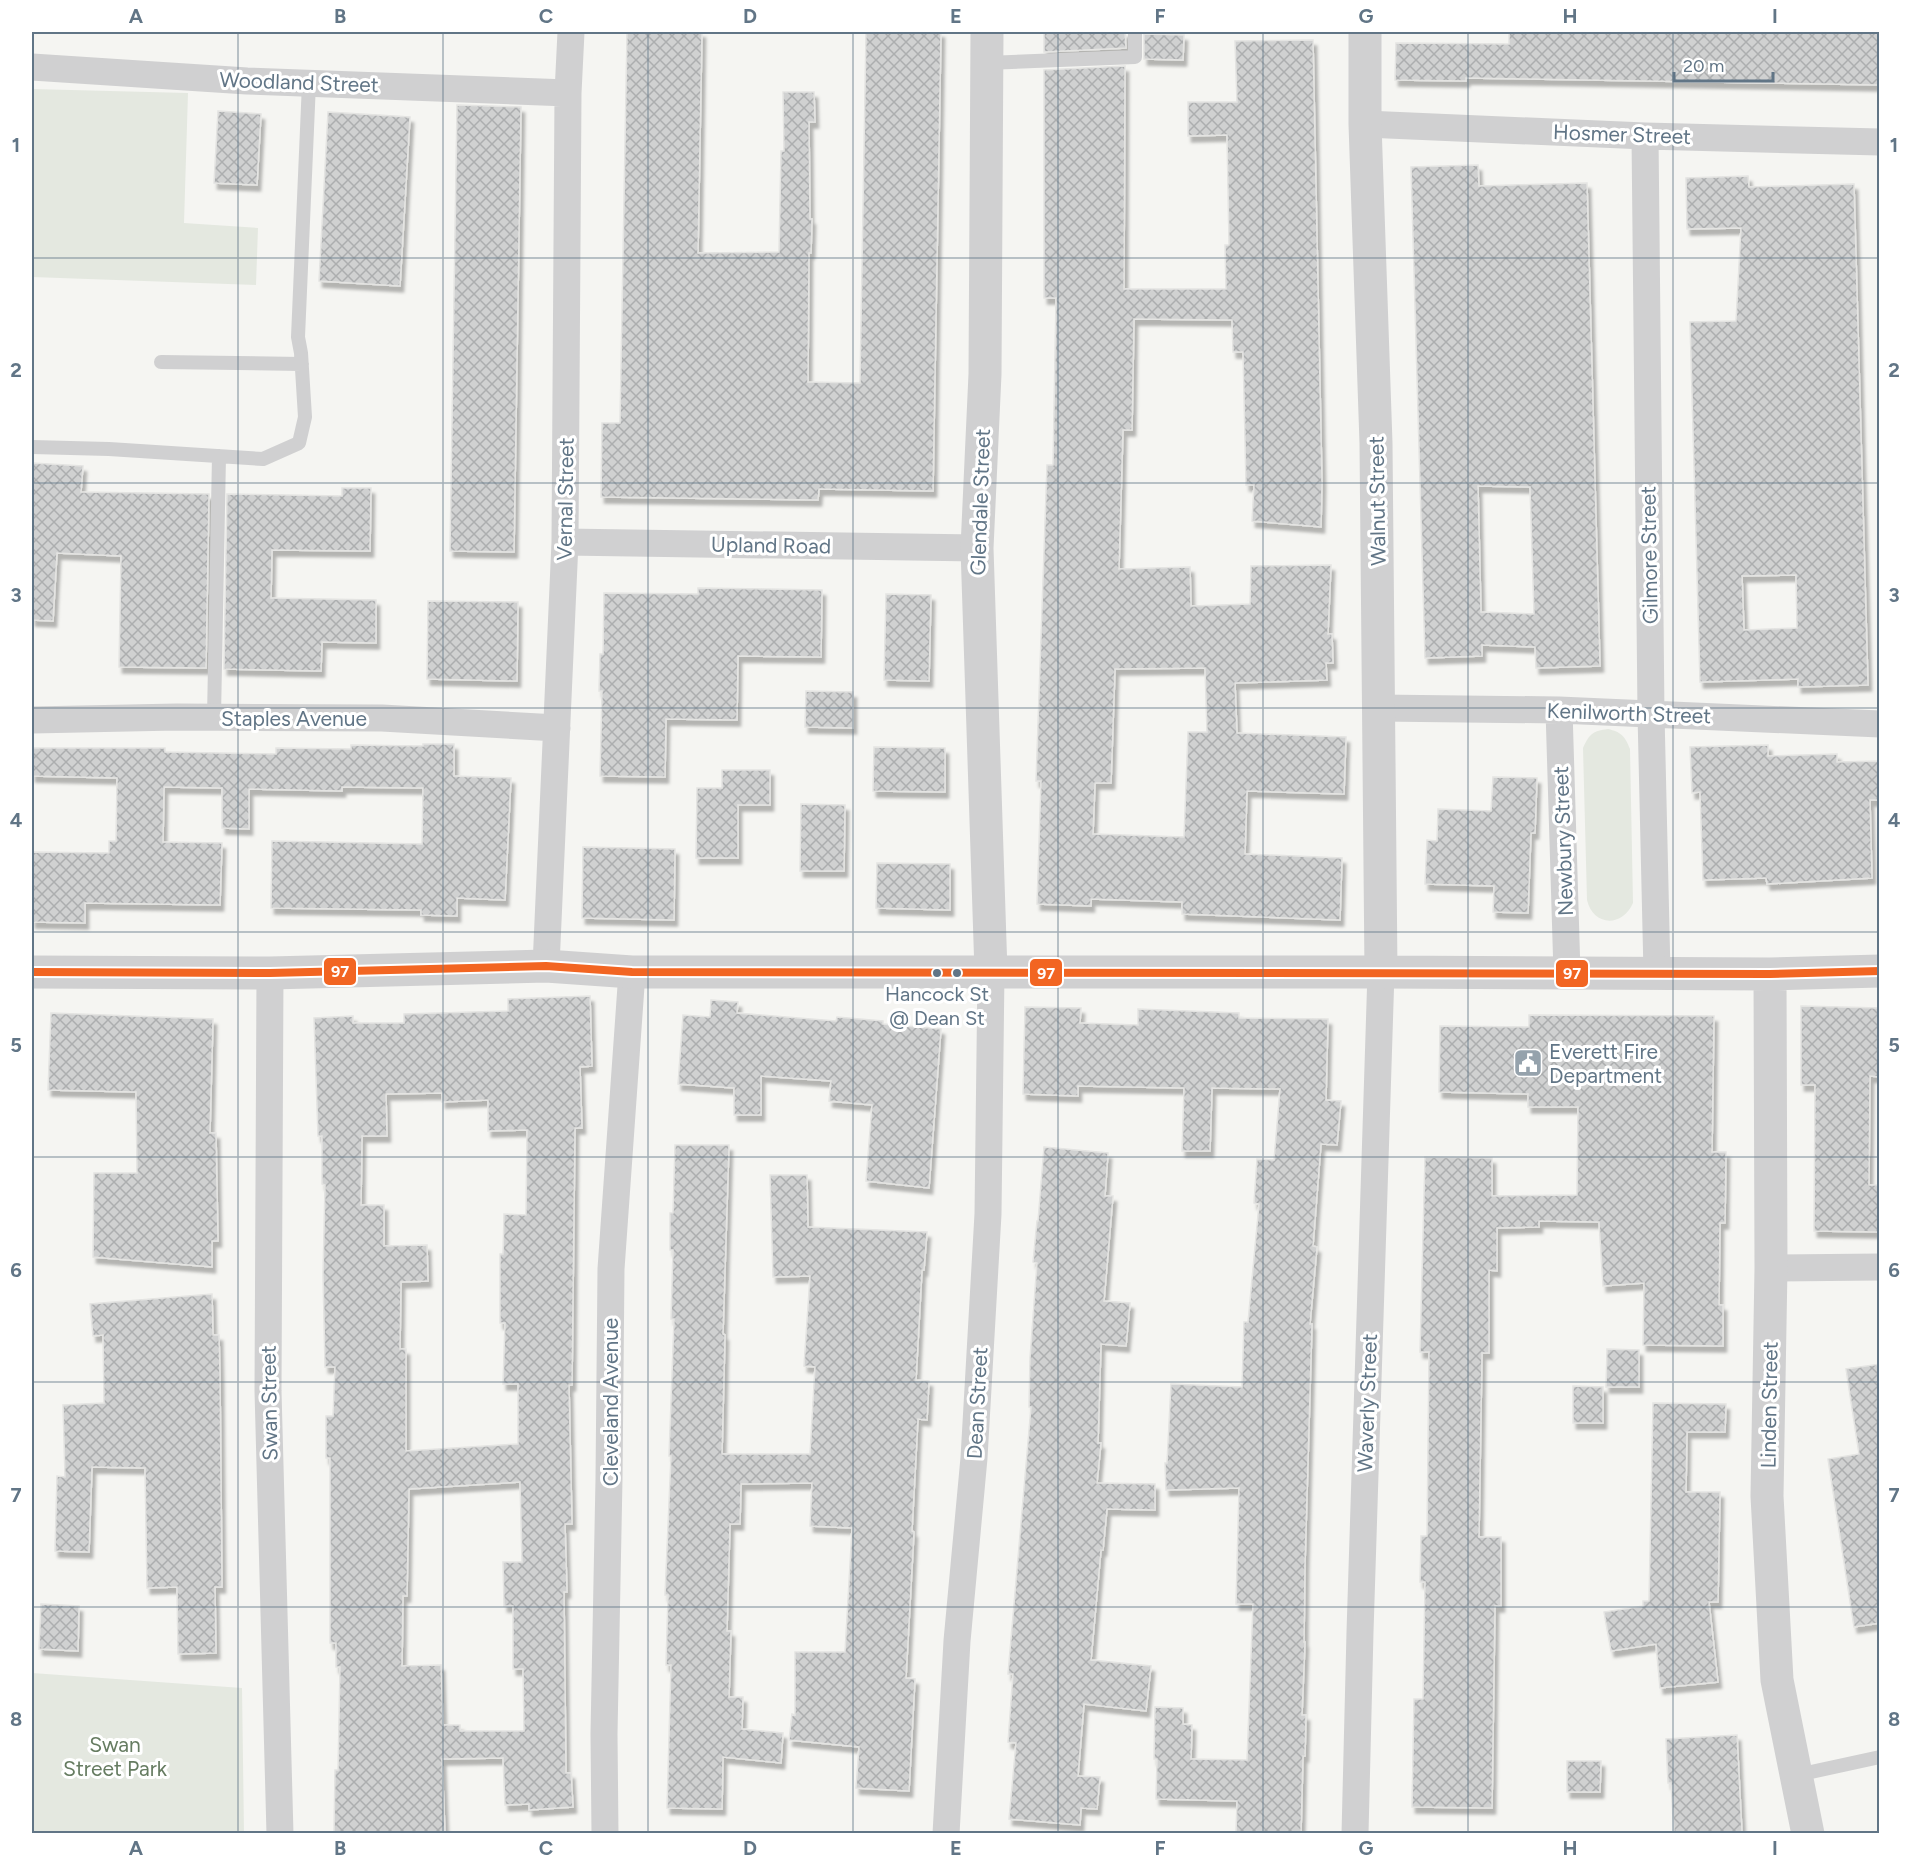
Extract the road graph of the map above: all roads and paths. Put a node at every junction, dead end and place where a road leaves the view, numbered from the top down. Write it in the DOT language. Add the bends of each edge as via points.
graph roads {
  1 [pos="571,32"];
  2 [pos="1135,32"];
  3 [pos="1365,32"];
  4 [pos="987,47"];
  5 [pos="32,67"];
  6 [pos="309,83"];
  7 [pos="568,93"];
  8 [pos="1365,124"];
  9 [pos="1646,136"];
  10 [pos="1880,142"];
  11 [pos="162,362"];
  12 [pos="302,364"];
  13 [pos="32,447"];
  14 [pos="219,456"];
  15 [pos="565,542"];
  16 [pos="977,548"];
  17 [pos="1379,708"];
  18 [pos="1559,710"];
  19 [pos="1651,714"];
  20 [pos="214,717"];
  21 [pos="32,720"];
  22 [pos="1880,724"];
  23 [pos="556,728"];
  24 [pos="546,966"];
  25 [pos="1880,971"];
  26 [pos="32,972"];
  27 [pos="632,972"];
  28 [pos="991,972"];
  29 [pos="1381,972"];
  30 [pos="270,973"];
  31 [pos="1567,973"];
  32 [pos="1657,973"];
  33 [pos="1770,974"];
  34 [pos="1880,1267"];
  35 [pos="1771,1268"];
  36 [pos="1880,1757"];
  37 [pos="1797,1775"];
  38 [pos="280,1833"];
  39 [pos="605,1833"];
  40 [pos="946,1833"];
  41 [pos="1355,1833"];
  42 [pos="1808,1833"];
  1 -- 7 [label="street, Vernal Street"];
  2 -- 4 [label="lane" via="1135,57"];
  3 -- 8 [label="street, Walnut Street"];
  4 -- 16 [label="street, Glendale Street" via="985,374"];
  5 -- 6 [label="street, Woodland Street"];
  6 -- 7 [label="street, Woodland Street"];
  6 -- 12 [label="lane" via="298,337"];
  7 -- 15 [label="street, Vernal Street"];
  8 -- 9 [label="street, Hosmer Street"];
  8 -- 17 [label="street, Walnut Street" via="1376,443"];
  9 -- 10 [label="street, Hosmer Street"];
  9 -- 19 [label="street, Gilmore Street"];
  11 -- 12 [label="lane"];
  12 -- 14 [label="lane" via="305,417 299,443 263,459"];
  13 -- 14 [label="lane"];
  14 -- 20 [label="lane"];
  15 -- 16 [label="street, Upland Road"];
  15 -- 23 [label="street, Vernal Street"];
  16 -- 28 [label="street, Glendale Street"];
  17 -- 18 [label="street, Kenilworth Street"];
  17 -- 29 [label="street, Walnut Street"];
  18 -- 19 [label="street, Kenilworth Street"];
  18 -- 31 [label="street, Newbury Street"];
  19 -- 22 [label="street, Kenilworth Street"];
  19 -- 32 [label="street, Gilmore Street"];
  20 -- 21 [label="street, Staples Avenue"];
  20 -- 23 [label="street, Staples Avenue" via="382,718"];
  23 -- 24 [label="street, Vernal Street"];
  24 -- 27 [label="street"];
  24 -- 30 [label="street"];
  25 -- 33 [label="street"];
  26 -- 30 [label="street"];
  27 -- 28 [label="street"];
  27 -- 39 [label="street, Cleveland Avenue" via="611,1269"];
  28 -- 29 [label="street"];
  28 -- 40 [label="street, Dean Street" via="987,1226"];
  29 -- 31 [label="street"];
  29 -- 41 [label="street, Waverly Street"];
  30 -- 38 [label="street, Swan Street" via="268,1391"];
  31 -- 32 [label="street"];
  32 -- 33 [label="street"];
  33 -- 35 [label="street, Linden Street"];
  34 -- 35 [label="street"];
  35 -- 37 [label="street, Linden Street" via="1767,1496 1777,1680"];
  36 -- 37 [label="lane"];
  37 -- 42 [label="street, Linden Street"];
}
